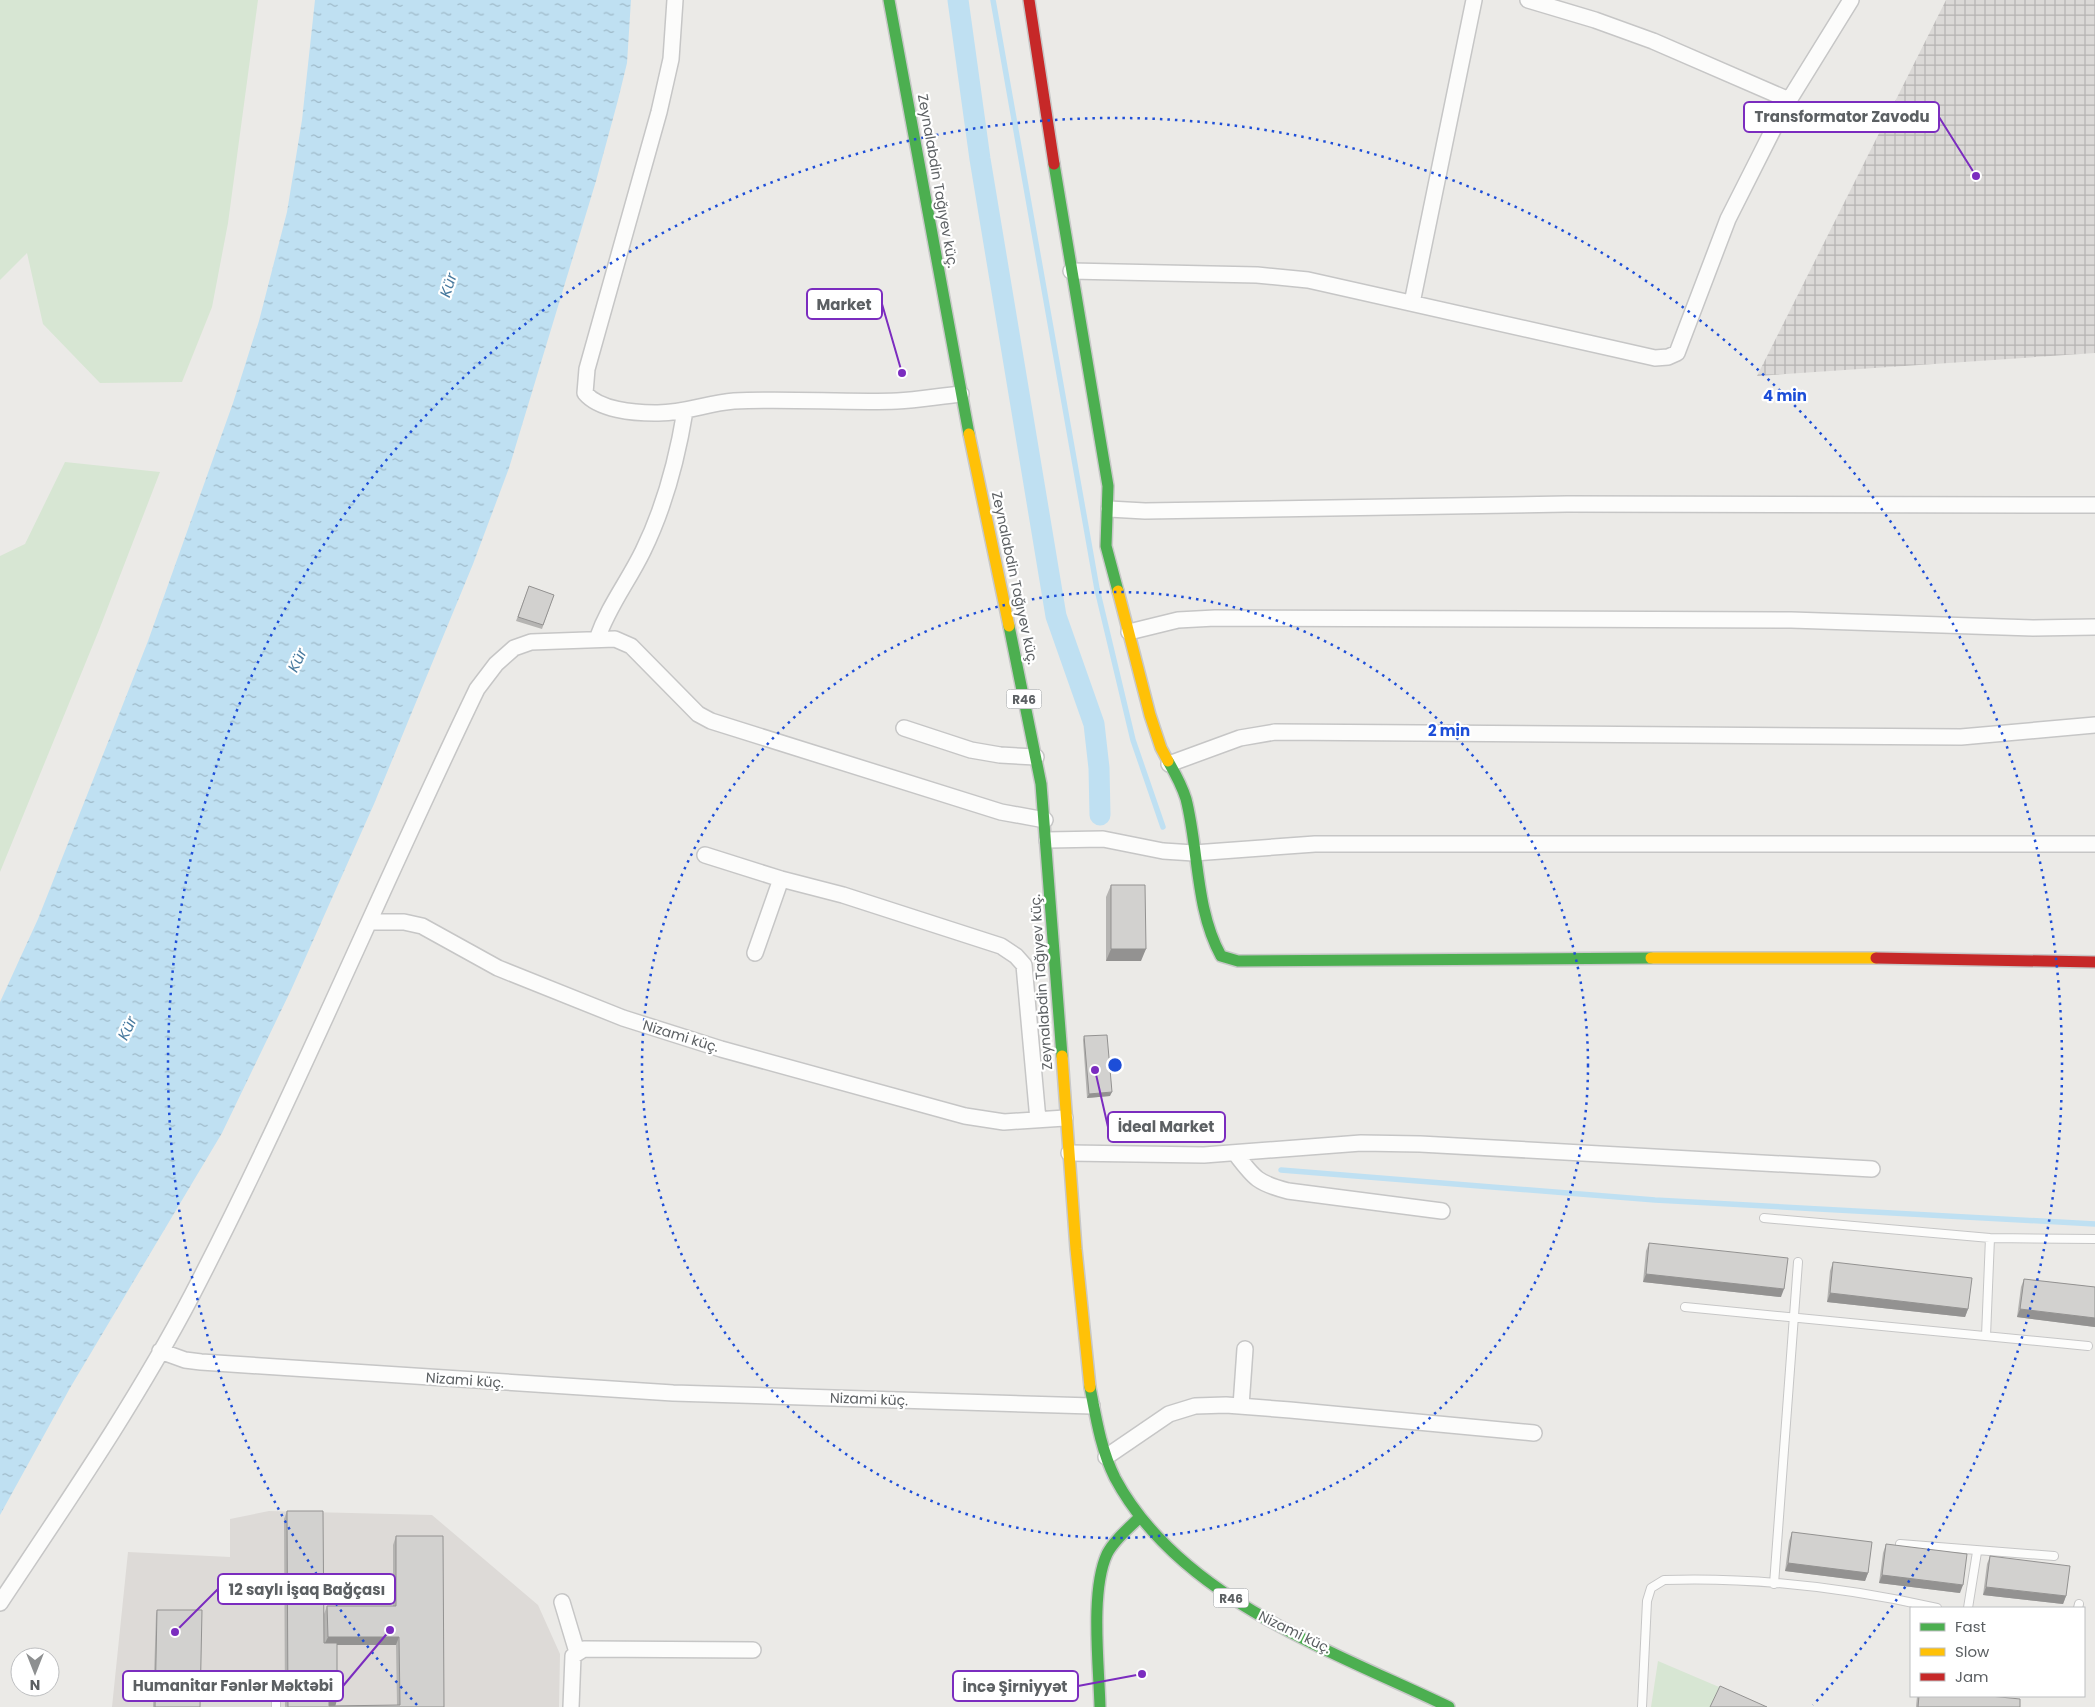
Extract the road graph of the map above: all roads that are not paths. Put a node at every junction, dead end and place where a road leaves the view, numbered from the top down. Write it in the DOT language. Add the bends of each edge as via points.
graph roads {
  1 [pos="675,0"];
  2 [pos="889,0"];
  3 [pos="1028,0"];
  4 [pos="1474,0"];
  5 [pos="1528,0"];
  6 [pos="1851,0"];
  7 [pos="1789,100"];
  8 [pos="1071,271"];
  9 [pos="1412,302"];
  10 [pos="961,394"];
  11 [pos="685,411"];
  12 [pos="2095,504"];
  13 [pos="1109,510"];
  14 [pos="2095,627"];
  15 [pos="1128,632"];
  16 [pos="597,639"];
  17 [pos="2095,725"];
  18 [pos="904,728"];
  19 [pos="1036,757"];
  20 [pos="1169,764"];
  21 [pos="1045,820"];
  22 [pos="1047,840"];
  23 [pos="2095,844"];
  24 [pos="1194,853"];
  25 [pos="705,855"];
  26 [pos="781,879"];
  27 [pos="370,922"];
  28 [pos="755,953"];
  29 [pos="2095,962"];
  30 [pos="1065,1118"];
  31 [pos="1038,1120"];
  32 [pos="1068,1153"];
  33 [pos="1235,1153"];
  34 [pos="1872,1169"];
  35 [pos="1442,1211"];
  36 [pos="1764,1218"];
  37 [pos="1990,1238"];
  38 [pos="2095,1239"];
  39 [pos="1798,1262"];
  40 [pos="1686,1307"];
  41 [pos="1794,1318"];
  42 [pos="1986,1336"];
  43 [pos="2088,1346"];
  44 [pos="1246,1349"];
  45 [pos="160,1351"];
  46 [pos="1092,1406"];
  47 [pos="1241,1406"];
  48 [pos="1534,1433"];
  49 [pos="1106,1457"];
  50 [pos="1140,1517"];
  51 [pos="1900,1544"];
  52 [pos="1977,1552"];
  53 [pos="2054,1556"];
  54 [pos="1774,1584"];
  55 [pos="0,1602"];
  56 [pos="562,1602"];
  57 [pos="1932,1607"];
  58 [pos="1968,1607"];
  59 [pos="753,1650"];
  60 [pos="577,1652"];
  61 [pos="276,1690"];
  62 [pos="276,1707"];
  63 [pos="571,1707"];
  64 [pos="1100,1707"];
  65 [pos="1449,1707"];
  66 [pos="1642,1707"];
  1 -- 11 [label="street" via="671,59 663,94 587,369 585,392 591,400 608,407 655,413"];
  2 -- 10 [label="street, Zeynalabdin Tağıyev küç. / R46"];
  3 -- 8 [label="street"];
  4 -- 9 [label="street"];
  5 -- 7 [label="street" via="1654,41"];
  6 -- 7 [label="street"];
  7 -- 9 [label="street" via="1728,219 1677,353 1655,358"];
  8 -- 9 [label="street" via="1257,275 1308,280"];
  8 -- 13 [label="street" via="1108,486"];
  10 -- 11 [label="street" via="900,401 731,401"];
  10 -- 19 [label="street, Zeynalabdin Tağıyev küç. / R46"];
  11 -- 16 [label="street" via="678,455 665,499 643,551 606,614"];
  12 -- 13 [label="street" via="1567,504"];
  13 -- 15 [label="street" via="1105,527 1106,546"];
  14 -- 15 [label="street" via="1791,620 1215,618 1178,620"];
  15 -- 20 [label="street" via="1150,715"];
  16 -- 21 [label="street" via="615,639 631,646 698,714 711,721 1001,812"];
  16 -- 27 [label="street" via="531,642 514,648 496,664 477,689"];
  17 -- 20 [label="street" via="1961,737 1283,732 1240,738"];
  18 -- 19 [label="street" via="971,750"];
  19 -- 21 [label="street, Zeynalabdin Tağıyev küç. / R46"];
  20 -- 24 [label="street" via="1186,799"];
  21 -- 22 [label="street, Zeynalabdin Tağıyev küç. / R46"];
  22 -- 24 [label="street" via="1103,839 1163,851"];
  22 -- 30 [label="street, Zeynalabdin Tağıyev küç. / R46"];
  23 -- 24 [label="street" via="1315,844"];
  24 -- 29 [label="street" via="1212,940 1221,956 1238,961 1885,957"];
  25 -- 26 [label="street"];
  26 -- 28 [label="street"];
  26 -- 31 [label="street" via="843,895 1001,946 1016,956 1024,965"];
  27 -- 31 [label="street, Nizami küç." via="404,922 422,926 498,968 624,1018 721,1049 965,1116 1004,1122"];
  27 -- 45 [label="street" via="282,1115 191,1297"];
  30 -- 31 [label="street, Nizami küç."];
  30 -- 32 [label="street, Zeynalabdin Tağıyev küç. / R46"];
  32 -- 33 [label="street"];
  32 -- 46 [label="street, Zeynalabdin Tağıyev küç. / R46"];
  33 -- 34 [label="street" via="1361,1143 1420,1144"];
  33 -- 35 [label="street" via="1256,1180 1288,1192"];
  36 -- 37 [label="lane"];
  37 -- 38 [label="lane"];
  37 -- 42 [label="lane"];
  39 -- 41 [label="lane"];
  40 -- 41 [label="lane"];
  41 -- 42 [label="lane"];
  41 -- 54 [label="lane"];
  42 -- 43 [label="lane"];
  44 -- 47 [label="street"];
  45 -- 46 [label="street, Nizami küç." via="202,1362 673,1393"];
  45 -- 55 [label="street" via="120,1421"];
  46 -- 49 [label="street, Nizami küç. / R46"];
  47 -- 48 [label="street"];
  47 -- 49 [label="street" via="1195,1406 1170,1414"];
  49 -- 50 [label="street, Nizami küç. / R46"];
  50 -- 64 [label="street" via="1116,1540 1101,1573"];
  50 -- 65 [label="street, Nizami küç. / R46" via="1177,1557 1234,1600"];
  51 -- 52 [label="lane"];
  52 -- 53 [label="lane"];
  52 -- 58 [label="lane"];
  54 -- 57 [label="lane" via="1855,1592"];
  54 -- 66 [label="lane" via="1664,1580 1651,1588 1647,1601"];
  56 -- 60 [label="street"];
  59 -- 60 [label="street" via="594,1648"];
  60 -- 63 [label="street" via="572,1661"];
  61 -- 62 [label="lane"];
}
